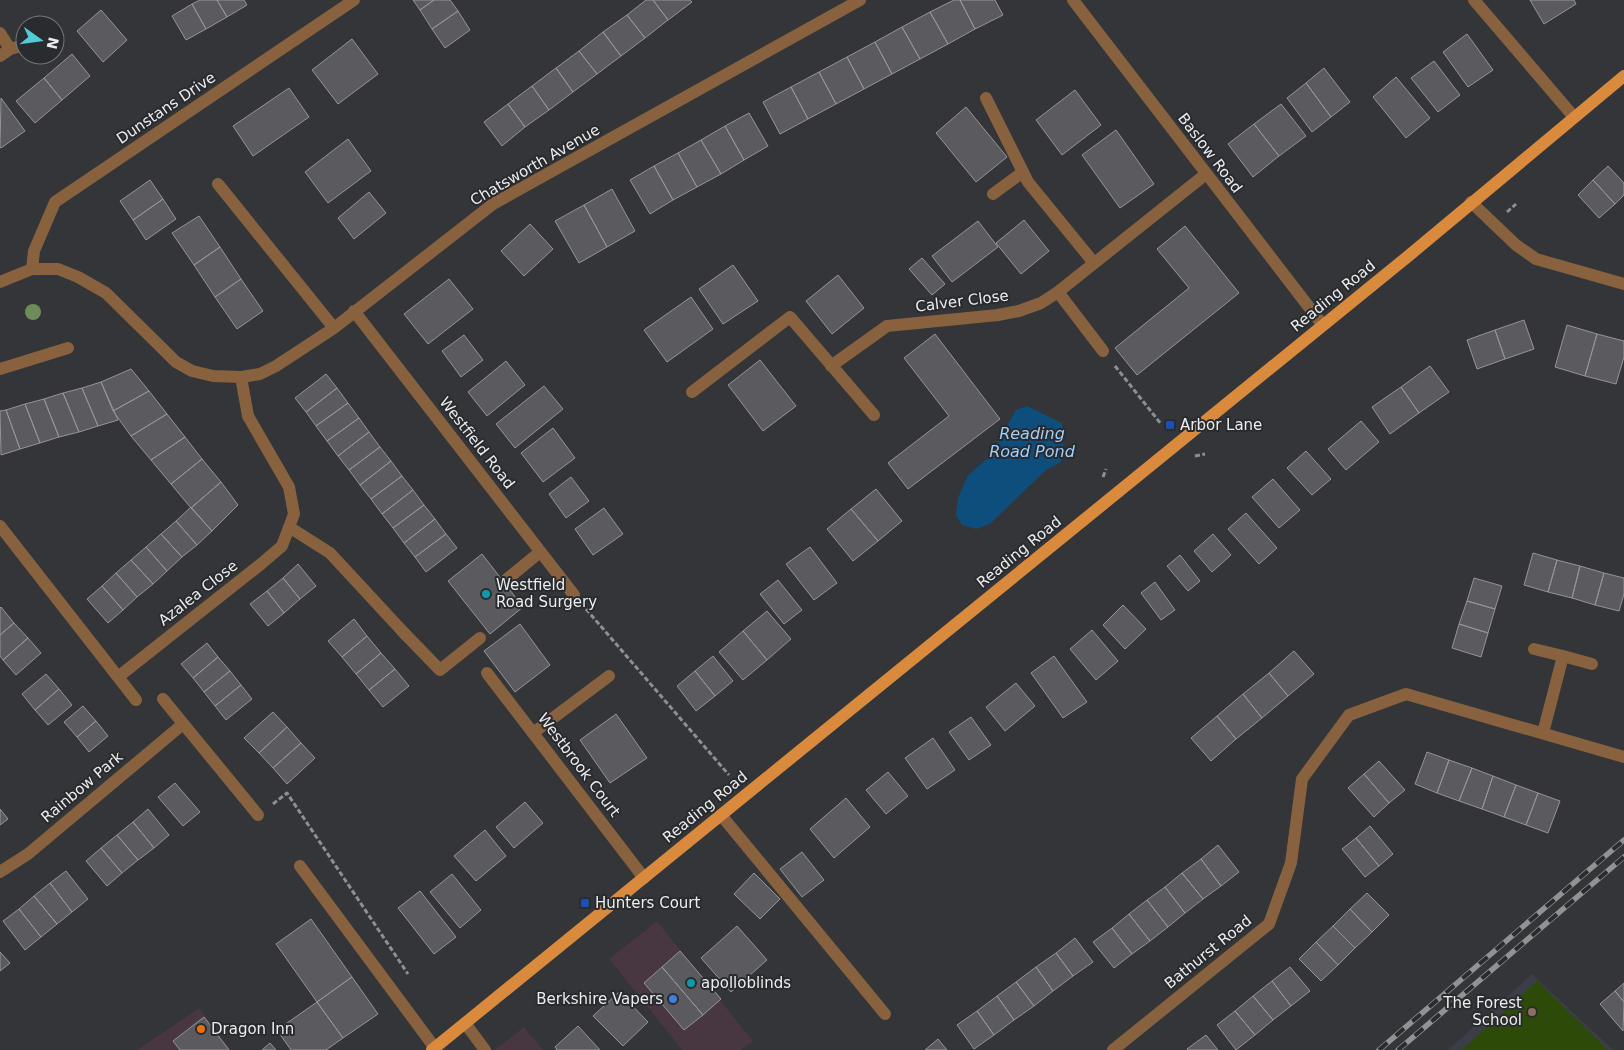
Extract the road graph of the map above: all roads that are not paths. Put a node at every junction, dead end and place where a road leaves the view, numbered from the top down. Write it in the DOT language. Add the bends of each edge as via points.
graph roads {
  1 [pos="354,0"];
  2 [pos="860,0"];
  3 [pos="1073,0"];
  4 [pos="1474,0"];
  5 [pos="0,33"];
  6 [pos="5,52"];
  7 [pos="1624,76"];
  8 [pos="986,98"];
  9 [pos="1574,117"];
  10 [pos="1023,172"];
  11 [pos="1206,174"];
  12 [pos="218,184"];
  13 [pos="993,194"];
  14 [pos="1472,202"];
  15 [pos="1094,263"];
  16 [pos="32,269"];
  17 [pos="0,282"];
  18 [pos="1624,284"];
  19 [pos="1058,292"];
  20 [pos="354,311"];
  21 [pos="1322,324"];
  22 [pos="334,328"];
  23 [pos="68,348"];
  24 [pos="1103,351"];
  25 [pos="831,366"];
  26 [pos="0,369"];
  27 [pos="241,377"];
  28 [pos="692,392"];
  29 [pos="874,415"];
  30 [pos="0,526"];
  31 [pos="289,527"];
  32 [pos="540,552"];
  33 [pos="507,579"];
  34 [pos="574,595"];
  35 [pos="480,638"];
  36 [pos="1534,649"];
  37 [pos="1563,656"];
  38 [pos="1592,664"];
  39 [pos="487,673"];
  40 [pos="609,676"];
  41 [pos="118,677"];
  42 [pos="163,699"];
  43 [pos="136,700"];
  44 [pos="184,724"];
  45 [pos="1543,732"];
  46 [pos="533,733"];
  47 [pos="1624,757"];
  48 [pos="258,815"];
  49 [pos="721,815"];
  50 [pos="300,866"];
  51 [pos="0,872"];
  52 [pos="644,878"];
  53 [pos="885,1014"];
  54 [pos="465,1023"];
  55 [pos="433,1049"];
  56 [pos="485,1050"];
  57 [pos="1113,1050"];
  1 -- 16 [label="street, Dunstans Drive" via="55,202 34,251"];
  2 -- 20 [label="street, Chatsworth Avenue" via="494,204"];
  3 -- 11 [label="street, Baslow Road"];
  4 -- 9 [label="street"];
  5 -- 6 [label="street"];
  7 -- 9 [label="main road, Reading Road"];
  8 -- 10 [label="street"];
  9 -- 14 [label="main road, Reading Road"];
  10 -- 13 [label="street"];
  10 -- 15 [label="street"];
  11 -- 15 [label="street, Calver Close"];
  11 -- 21 [label="street, Baslow Road"];
  12 -- 22 [label="street"];
  14 -- 18 [label="street" via="1516,246 1536,259"];
  14 -- 21 [label="main road, Reading Road"];
  15 -- 19 [label="street, Calver Close"];
  16 -- 17 [label="street"];
  16 -- 27 [label="street, Chatsworth Avenue" via="58,269 106,293 176,362 213,376"];
  19 -- 24 [label="street"];
  19 -- 25 [label="street, Calver Close" via="1019,311 886,326"];
  20 -- 22 [label="street, Chatsworth Avenue"];
  20 -- 32 [label="street, Westfield Road"];
  21 -- 49 [label="main road, Reading Road"];
  22 -- 27 [label="street, Chatsworth Avenue" via="276,366 260,374"];
  23 -- 26 [label="street"];
  25 -- 28 [label="street" via="790,317"];
  25 -- 29 [label="street"];
  27 -- 31 [label="street, Azalea Close" via="248,416 289,487 294,514"];
  30 -- 41 [label="street"];
  31 -- 35 [label="street" via="330,553 440,670"];
  31 -- 41 [label="street, Azalea Close" via="282,546"];
  32 -- 33 [label="street"];
  32 -- 34 [label="street, Westfield Road"];
  36 -- 37 [label="street"];
  37 -- 38 [label="street"];
  37 -- 45 [label="street"];
  39 -- 46 [label="street, Westbrook Court"];
  40 -- 46 [label="street"];
  41 -- 43 [label="street"];
  42 -- 44 [label="street"];
  44 -- 48 [label="street"];
  44 -- 51 [label="street, Rainbow Park" via="28,854"];
  45 -- 47 [label="street, Bathurst Road"];
  45 -- 57 [label="street, Bathurst Road" via="1406,694 1349,715 1302,779 1291,863 1269,924"];
  46 -- 52 [label="street, Westbrook Court"];
  49 -- 52 [label="main road, Reading Road"];
  49 -- 53 [label="street"];
  50 -- 55 [label="street"];
  52 -- 54 [label="main road, Reading Road"];
  54 -- 55 [label="main road, Reading Road"];
  54 -- 56 [label="street"];
}
